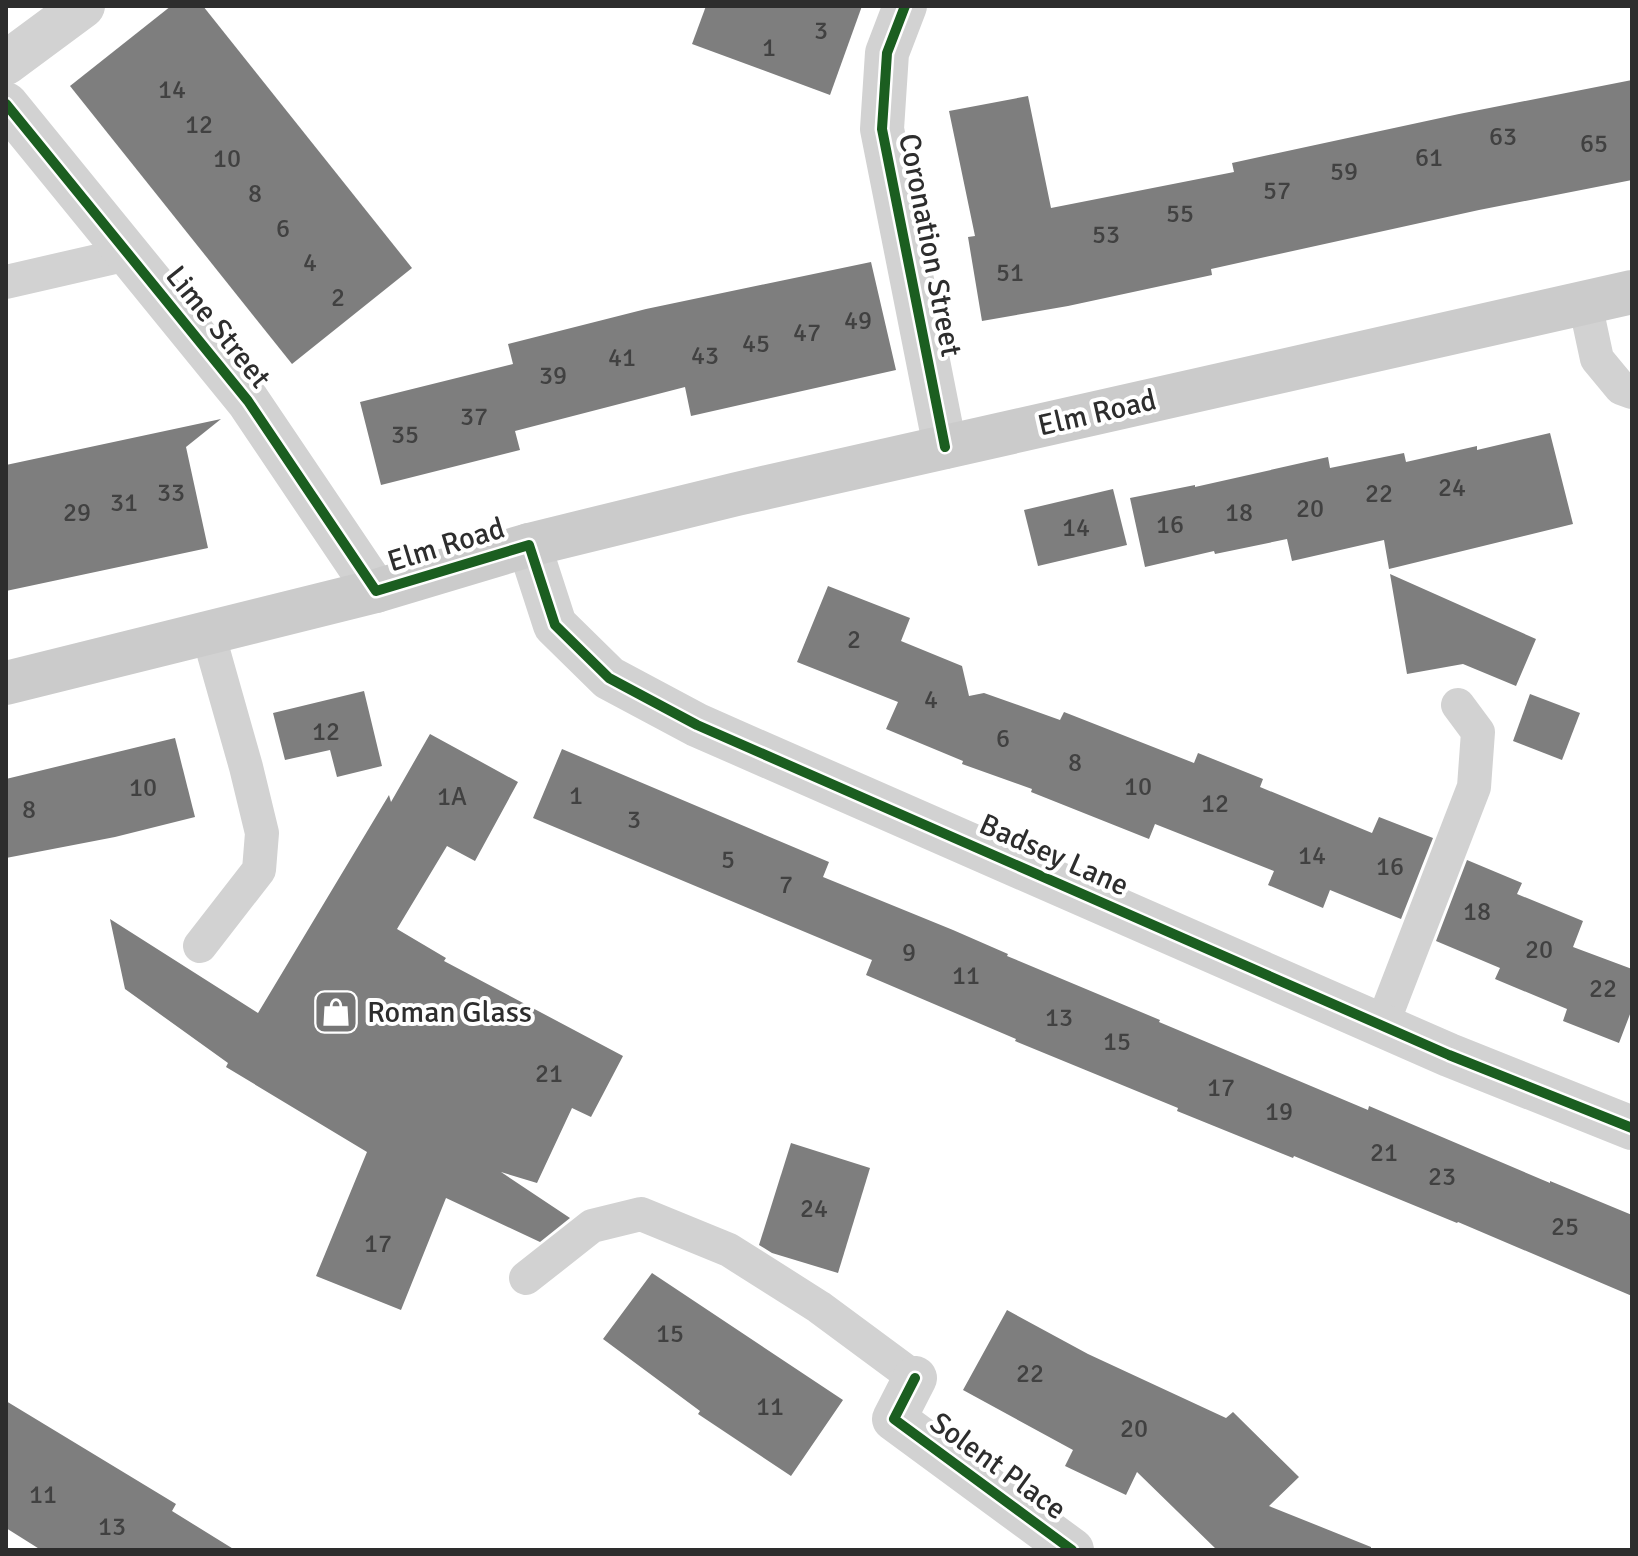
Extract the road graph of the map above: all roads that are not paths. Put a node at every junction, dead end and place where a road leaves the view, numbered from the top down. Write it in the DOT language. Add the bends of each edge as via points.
graph roads {
  1 [pos="83,6"];
  2 [pos="905,6"];
  3 [pos="6,63"];
  4 [pos="6,104"];
  5 [pos="128,254"];
  6 [pos="6,282"];
  7 [pos="1632,292"];
  8 [pos="1585,303"];
  9 [pos="1632,392"];
  10 [pos="945,447"];
  11 [pos="529,545"];
  12 [pos="376,591"];
  13 [pos="208,633"];
  14 [pos="6,683"];
  15 [pos="1458,705"];
  16 [pos="200,946"];
  17 [pos="1382,1025"];
  18 [pos="1632,1128"];
  19 [pos="526,1278"];
  20 [pos="915,1378"];
  21 [pos="1072,1550"];
  1 -- 3 [label="street"];
  2 -- 10 [label="street, Coronation Street" via="887,53 882,129"];
  4 -- 5 [label="street, Lime Street"];
  5 -- 6 [label="lane"];
  5 -- 12 [label="street, Lime Street" via="248,401"];
  7 -- 8 [label="main road, Elm Road"];
  8 -- 9 [label="lane" via="1597,359 1621,388"];
  8 -- 10 [label="main road, Elm Road"];
  10 -- 11 [label="main road, Elm Road"];
  11 -- 12 [label="main road, Elm Road"];
  11 -- 17 [label="street, Badsey Lane" via="555,625 609,678 697,725"];
  12 -- 13 [label="main road, Elm Road"];
  13 -- 14 [label="main road, Elm Road"];
  13 -- 16 [label="lane" via="262,833 259,870"];
  15 -- 17 [label="lane" via="1478,732 1474,787"];
  17 -- 18 [label="street, Badsey Lane"];
  19 -- 20 [label="lane" via="592,1226 641,1214 729,1250 819,1307"];
  20 -- 21 [label="street, Solent Place" via="894,1419"];
}
